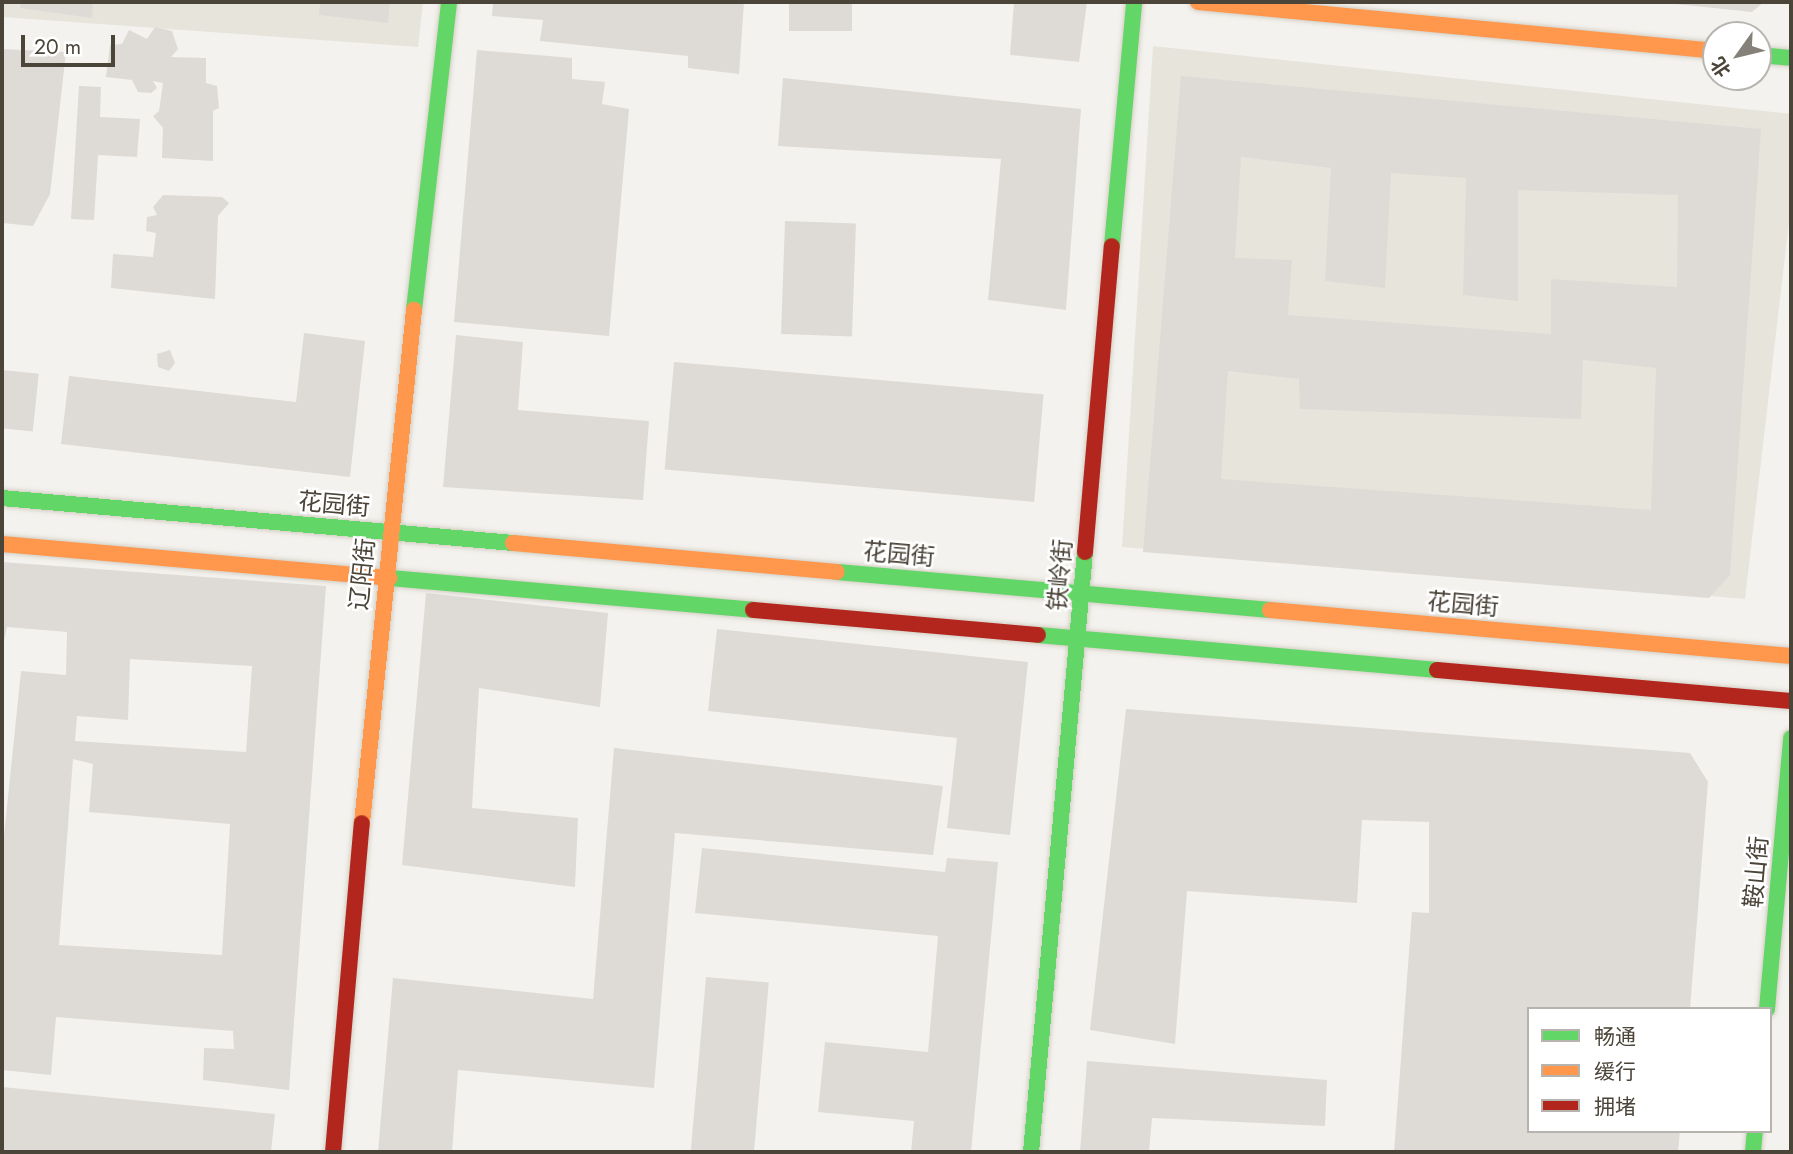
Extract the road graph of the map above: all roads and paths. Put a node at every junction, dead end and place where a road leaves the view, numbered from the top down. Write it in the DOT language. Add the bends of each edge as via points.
graph roads {
  1 [pos="449,2"];
  2 [pos="1135,2"];
  3 [pos="1198,2"];
  4 [pos="1702,50"];
  5 [pos="1772,56"];
  6 [pos="1791,58"];
  7 [pos="2,498"];
  8 [pos="390,532"];
  9 [pos="2,544"];
  10 [pos="384,578"];
  11 [pos="1081,593"];
  12 [pos="1077,639"];
  13 [pos="1791,656"];
  14 [pos="1791,701"];
  15 [pos="1791,738"];
  16 [pos="1766,1007"];
  17 [pos="1755,1133"];
  18 [pos="332,1152"];
  19 [pos="1031,1152"];
  20 [pos="1753,1152"];
  1 -- 8 [label="main road, 辽阳街"];
  2 -- 11 [label="main road, 铁岭街"];
  3 -- 4 [label="main road"];
  5 -- 6 [label="main road"];
  7 -- 8 [label="main road, 花园街"];
  8 -- 10 [label="main road, 辽阳街"];
  8 -- 11 [label="main road, 花园街"];
  9 -- 10 [label="main road"];
  10 -- 12 [label="main road"];
  10 -- 18 [label="main road, 辽阳街"];
  11 -- 12 [label="main road, 铁岭街"];
  11 -- 13 [label="main road, 花园街"];
  12 -- 14 [label="main road"];
  12 -- 19 [label="main road, 铁岭街"];
  15 -- 16 [label="main road, 鞍山街"];
  17 -- 20 [label="main road"];
}
